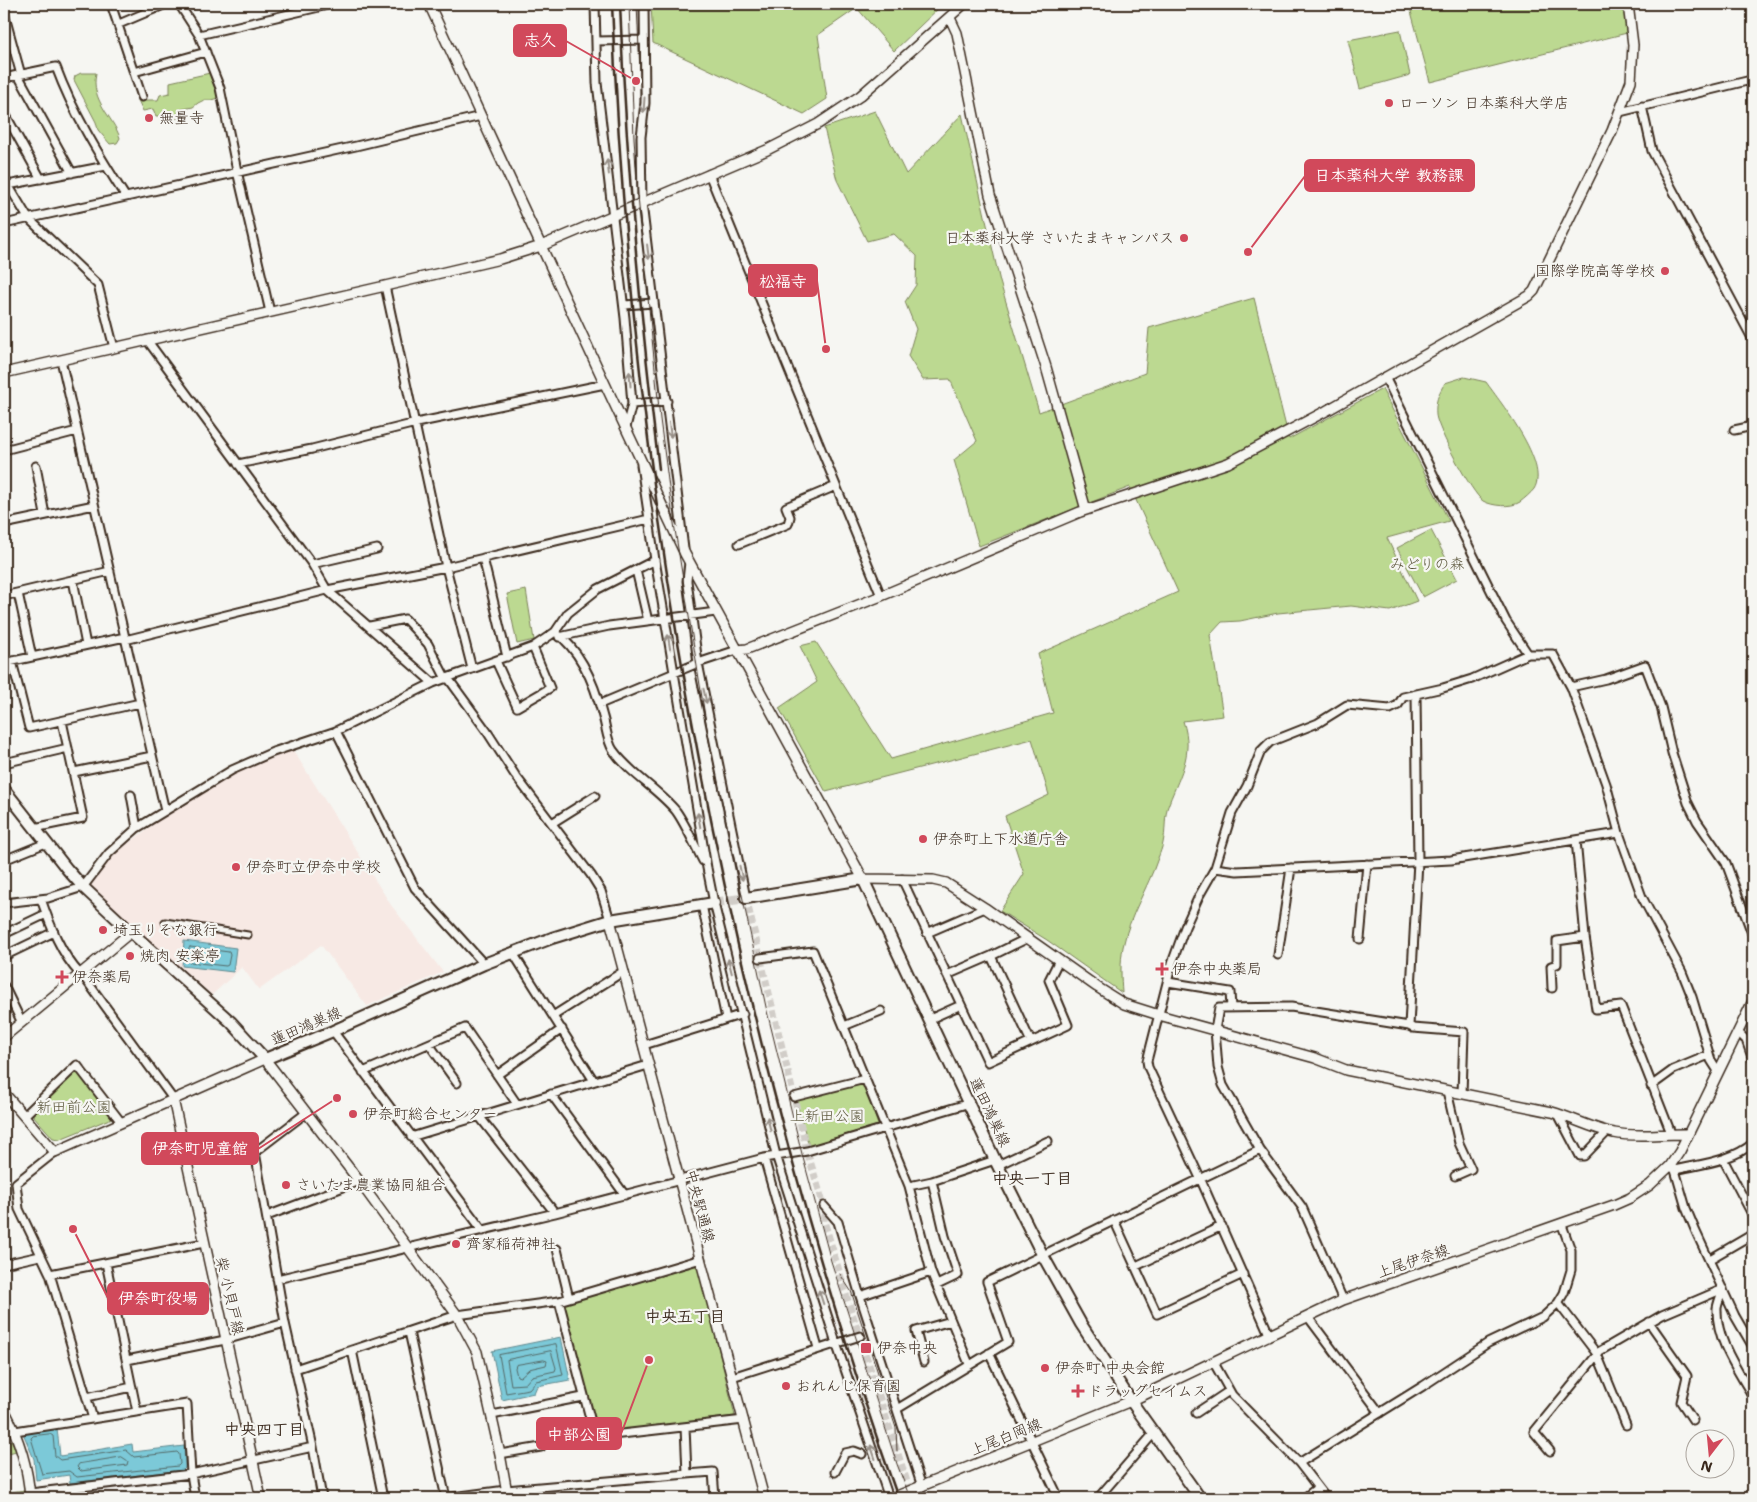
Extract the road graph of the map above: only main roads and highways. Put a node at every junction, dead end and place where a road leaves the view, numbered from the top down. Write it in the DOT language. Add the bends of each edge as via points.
graph roads {
  1 [pos="4,789"];
  2 [pos="746,898"];
  3 [pos="714,903"];
  4 [pos="1198,1498"];
  1 -- 3 [label="main road, 蓮田鴻巣線" via="83,886 209,1001 265,1059 552,938 610,920"];
  2 -- 4 [label="main road, 蓮田鴻巣線" via="863,879 1042,1254 1081,1324"];
}
